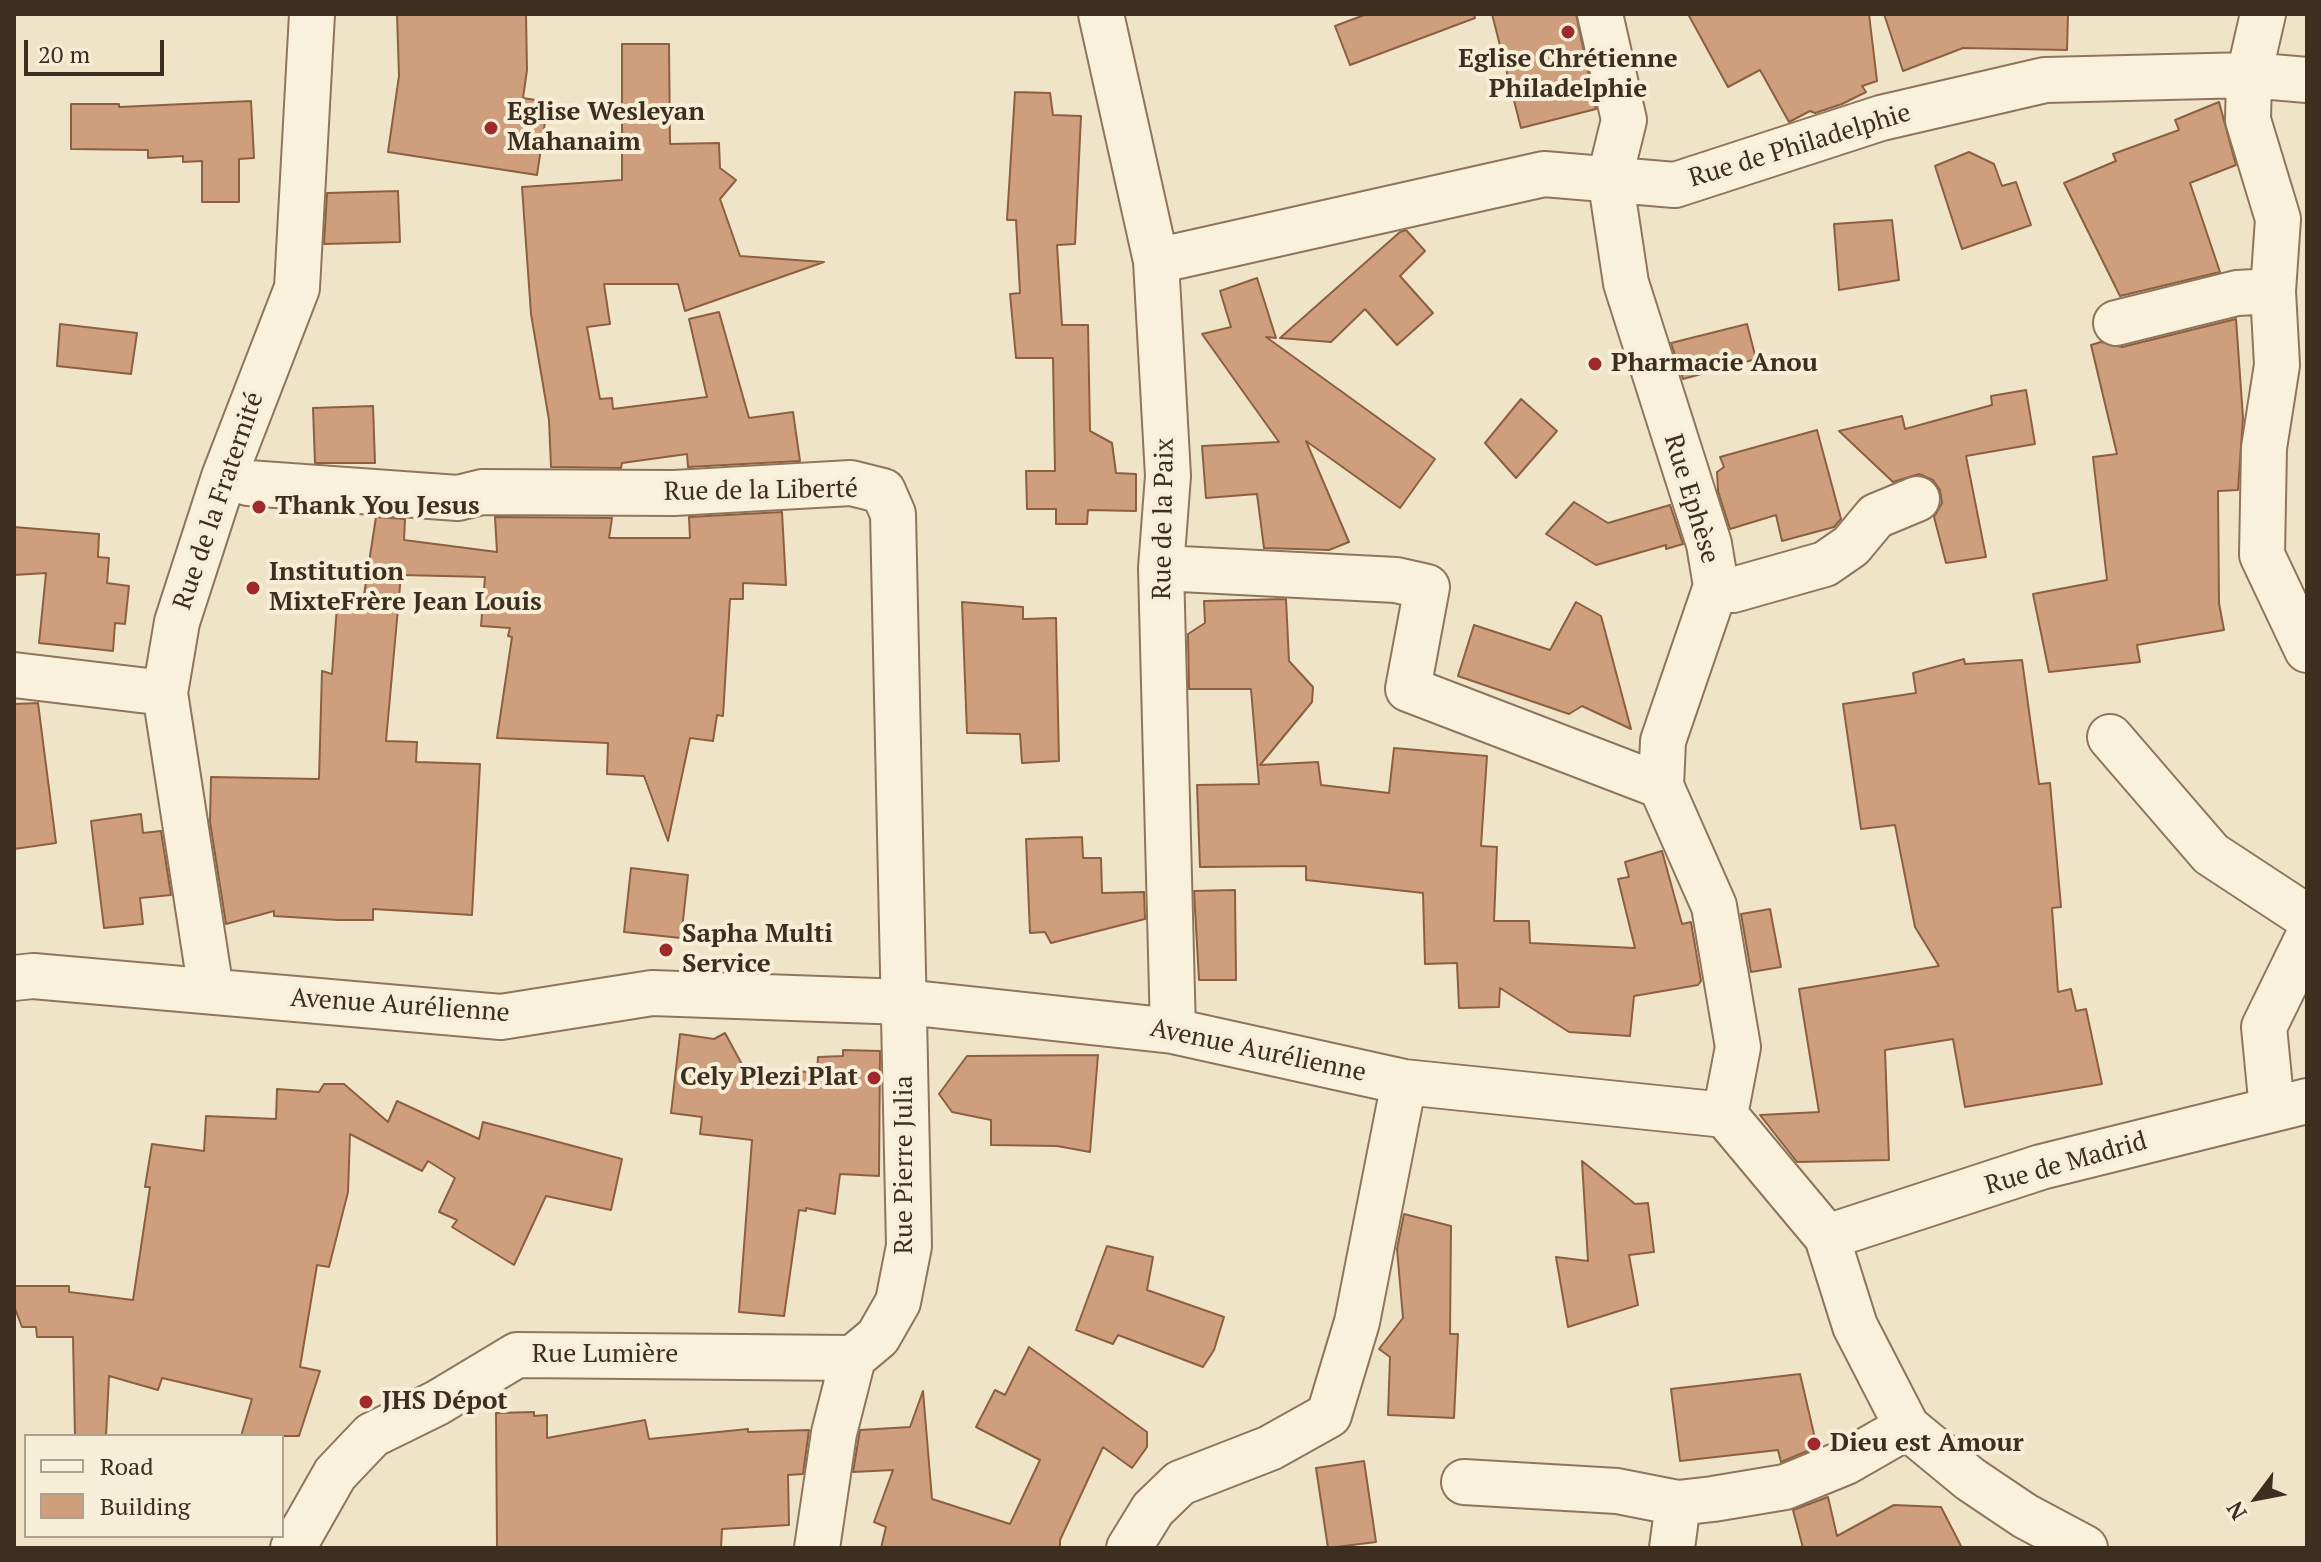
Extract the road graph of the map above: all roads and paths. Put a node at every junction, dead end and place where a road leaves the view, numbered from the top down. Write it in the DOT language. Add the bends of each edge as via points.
graph roads {
  1 [pos="312,14"];
  2 [pos="1101,14"];
  3 [pos="1600,14"];
  4 [pos="2263,14"];
  5 [pos="2249,75"];
  6 [pos="2307,80"];
  7 [pos="1610,177"];
  8 [pos="1156,261"];
  9 [pos="2273,291"];
  10 [pos="2116,323"];
  11 [pos="224,477"];
  12 [pos="1917,499"];
  13 [pos="1161,568"];
  14 [pos="1716,586"];
  15 [pos="2307,650"];
  16 [pos="14,675"];
  17 [pos="165,693"];
  18 [pos="2110,737"];
  19 [pos="1661,786"];
  20 [pos="2307,917"];
  21 [pos="2307,939"];
  22 [pos="14,978"];
  23 [pos="211,991"];
  24 [pos="905,1002"];
  25 [pos="1173,1031"];
  26 [pos="1404,1082"];
  27 [pos="2289,1105"];
  28 [pos="1725,1115"];
  29 [pos="1827,1237"];
  30 [pos="853,1358"];
  31 [pos="1907,1427"];
  32 [pos="1464,1482"];
  33 [pos="1678,1503"];
  34 [pos="293,1548"];
  35 [pos="817,1548"];
  36 [pos="1129,1548"];
  37 [pos="1672,1548"];
  38 [pos="2085,1548"];
  1 -- 11 [label="street, Rue de la Fraternité" via="297,288"];
  2 -- 8 [label="street, Rue de la Paix"];
  3 -- 7 [label="street, Rue Ephèse" via="1624,120"];
  4 -- 5 [label="street"];
  5 -- 6 [label="street, Rue de Philadelphie"];
  5 -- 7 [label="street, Rue de Philadelphie" via="2045,80 1881,118 1675,185"];
  5 -- 9 [label="street" via="2248,120 2278,219"];
  7 -- 8 [label="street, Rue de Philadelphie" via="1544,174"];
  7 -- 14 [label="street, Rue Ephèse" via="1626,283 1709,544"];
  8 -- 13 [label="street, Rue de la Paix" via="1168,476"];
  9 -- 10 [label="street" via="2237,293"];
  9 -- 15 [label="street" via="2277,365 2264,448 2262,555"];
  11 -- 17 [label="street, Rue de la Fraternité" via="177,622"];
  11 -- 24 [label="street, Rue de la Liberté" via="458,498 482,492 674,493 851,483 883,491 893,514"];
  12 -- 14 [label="street" via="1876,516 1851,546 1825,564 1733,590"];
  13 -- 19 [label="street" via="1396,580 1427,587 1408,689"];
  13 -- 25 [label="street, Rue de la Paix"];
  14 -- 19 [label="street, Rue Ephèse" via="1663,741"];
  16 -- 17 [label="street"];
  17 -- 23 [label="street, Rue de la Fraternité"];
  18 -- 20 [label="street" via="2211,854"];
  19 -- 28 [label="street, Rue Ephèse" via="1714,906 1738,1047"];
  21 -- 27 [label="street" via="2264,1027"];
  22 -- 23 [label="street, Avenue Aurélienne"];
  23 -- 24 [label="street, Avenue Aurélienne" via="501,1017 652,993"];
  24 -- 25 [label="street, Avenue Aurélienne"];
  24 -- 30 [label="street, Rue Pierre Julia" via="909,1246 898,1302 878,1337"];
  25 -- 26 [label="street, Avenue Aurélienne"];
  26 -- 28 [label="street, Avenue Aurélienne"];
  26 -- 36 [label="street" via="1357,1322 1329,1415 1270,1448 1180,1483 1153,1509"];
  27 -- 29 [label="street, Rue de Madrid" via="2041,1167"];
  28 -- 29 [label="street"];
  29 -- 31 [label="street" via="1855,1326"];
  30 -- 34 [label="street, Rue Lumière" via="517,1355 372,1435 335,1474"];
  30 -- 35 [label="street" via="834,1433"];
  31 -- 33 [label="street" via="1846,1462 1785,1487"];
  31 -- 38 [label="street" via="1970,1479"];
  32 -- 33 [label="street" via="1617,1491"];
  33 -- 37 [label="street"];
}
